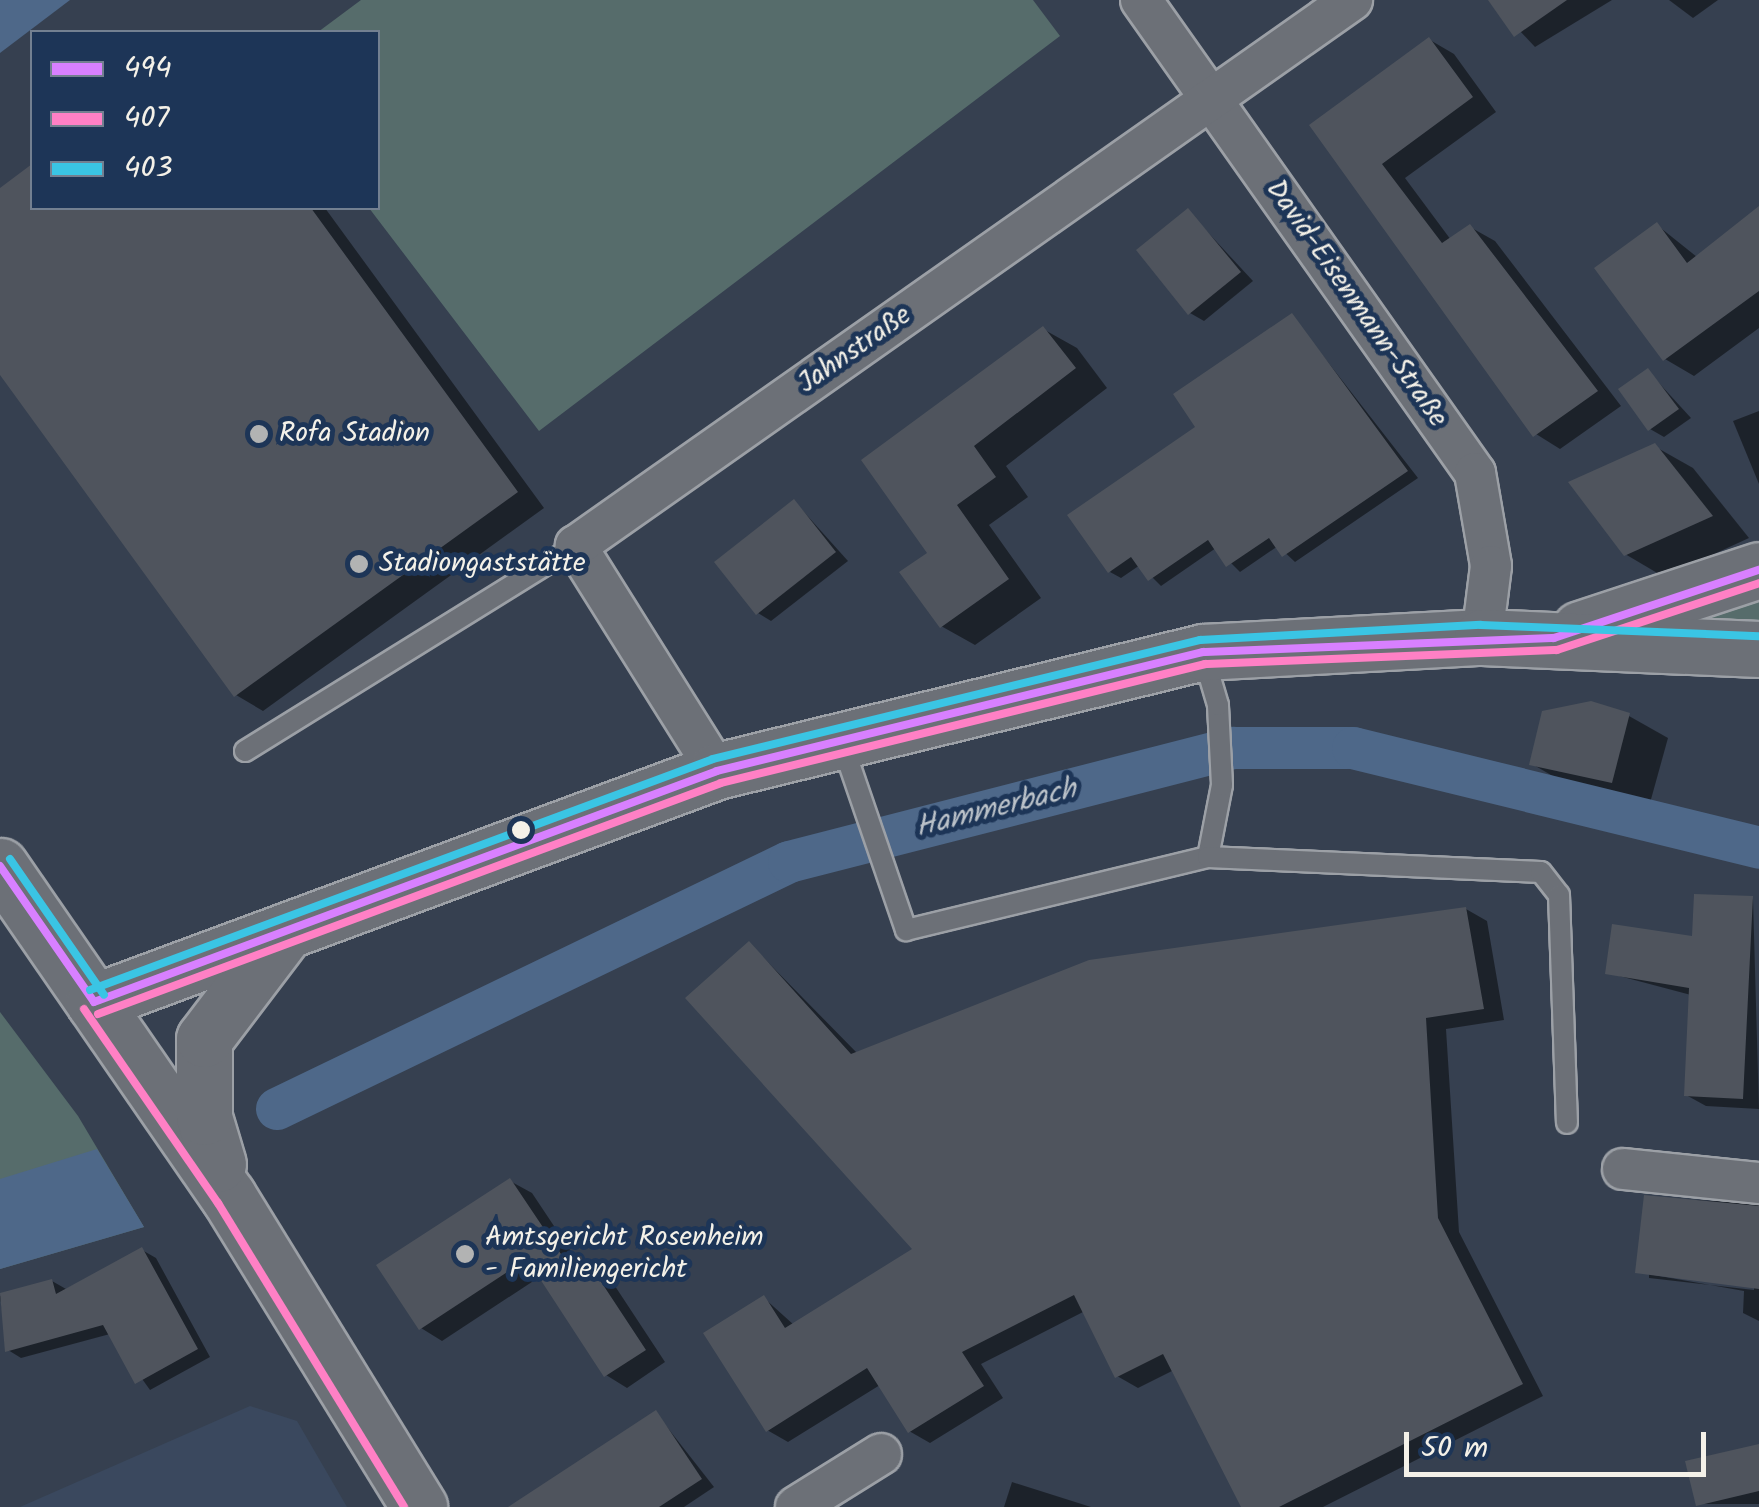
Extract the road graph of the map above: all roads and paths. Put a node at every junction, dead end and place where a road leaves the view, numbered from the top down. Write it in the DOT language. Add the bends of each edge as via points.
graph roads {
  1 [pos="1140,0"];
  2 [pos="1352,0"];
  3 [pos="1211,99"];
  4 [pos="576,546"];
  5 [pos="1759,570"];
  6 [pos="1482,637"];
  7 [pos="1554,638"];
  8 [pos="1759,649"];
  9 [pos="1202,652"];
  10 [pos="841,741"];
  11 [pos="245,751"];
  12 [pos="717,771"];
  13 [pos="1208,856"];
  14 [pos="0,866"];
  15 [pos="292,925"];
  16 [pos="94,1002"];
  17 [pos="1567,1123"];
  18 [pos="1623,1170"];
  19 [pos="1759,1182"];
  20 [pos="228,1196"];
  21 [pos="881,1454"];
  22 [pos="419,1507"];
  23 [pos="796,1507"];
  1 -- 3 [label="street, David-Eisenmann-Straße"];
  2 -- 3 [label="street, Jahnstraße"];
  3 -- 4 [label="street, Jahnstraße"];
  3 -- 6 [label="street, David-Eisenmann-Straße" via="1475,473 1491,566"];
  4 -- 11 [label="lane"];
  4 -- 12 [label="street"];
  5 -- 7 [label="main road"];
  6 -- 7 [label="main road"];
  6 -- 9 [label="main road"];
  7 -- 8 [label="main road"];
  9 -- 10 [label="main road"];
  9 -- 13 [label="lane" via="1218,705 1222,786"];
  10 -- 12 [label="main road"];
  10 -- 13 [label="lane" via="854,796 906,930"];
  12 -- 15 [label="main road"];
  13 -- 17 [label="lane" via="1541,872 1559,894"];
  14 -- 16 [label="main road"];
  15 -- 16 [label="main road"];
  15 -- 20 [label="main road" via="225,1000 204,1039 204,1117"];
  16 -- 20 [label="main road"];
  18 -- 19 [label="street"];
  20 -- 22 [label="main road"];
  21 -- 23 [label="street"];
}
